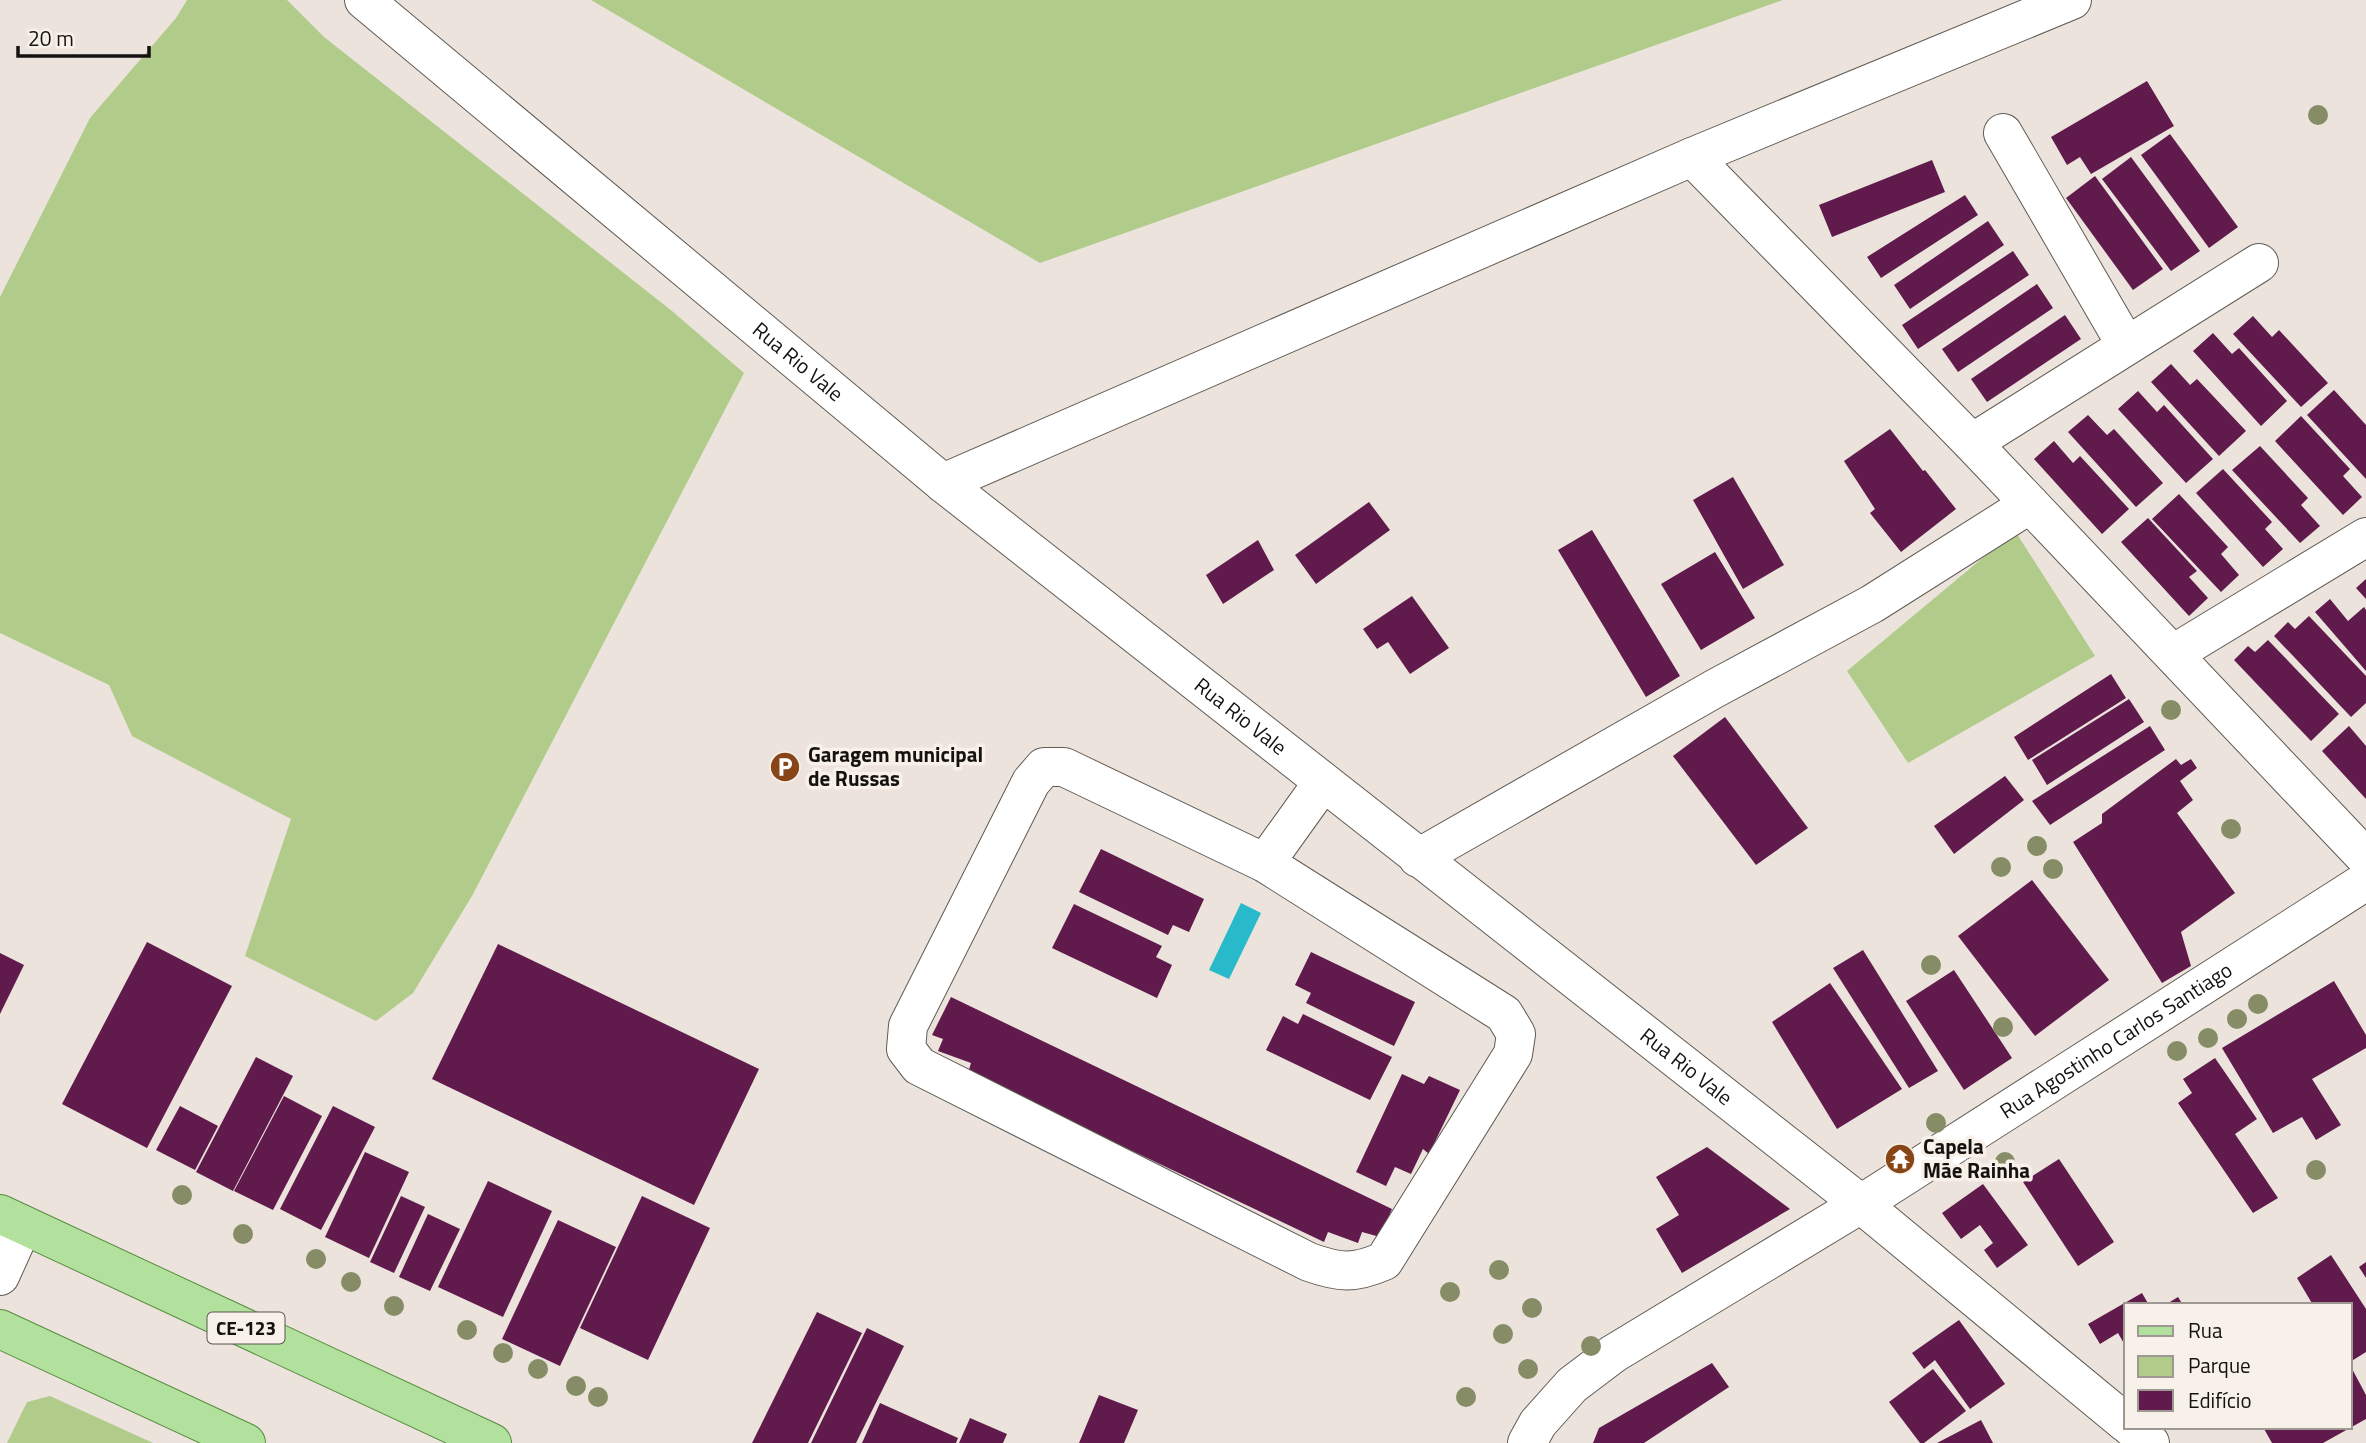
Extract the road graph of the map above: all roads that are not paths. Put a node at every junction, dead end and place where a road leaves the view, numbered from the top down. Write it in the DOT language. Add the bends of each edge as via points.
graph roads {
  1 [pos="364,0"];
  2 [pos="2072,0"];
  3 [pos="2003,133"];
  4 [pos="1692,157"];
  5 [pos="2259,263"];
  6 [pos="2126,345"];
  7 [pos="1972,443"];
  8 [pos="943,483"];
  9 [pos="2029,504"];
  10 [pos="2366,537"];
  11 [pos="2173,654"];
  12 [pos="1323,782"];
  13 [pos="1418,858"];
  14 [pos="2366,858"];
  15 [pos="1265,863"];
  16 [pos="2366,881"];
  17 [pos="1861,1204"];
  18 [pos="12,1219"];
  19 [pos="0,1276"];
  20 [pos="0,1329"];
  21 [pos="2124,1421"];
  22 [pos="2133,1429"];
  23 [pos="246,1443"];
  24 [pos="492,1443"];
  25 [pos="1527,1443"];
  26 [pos="2150,1443"];
  1 -- 8 [label="street, Rua Rio Vale"];
  2 -- 4 [label="street"];
  3 -- 6 [label="street"];
  4 -- 7 [label="street"];
  4 -- 8 [label="street"];
  5 -- 6 [label="street"];
  6 -- 7 [label="street"];
  7 -- 9 [label="street"];
  8 -- 12 [label="street, Rua Rio Vale"];
  9 -- 11 [label="street"];
  9 -- 13 [label="street" via="1872,604"];
  10 -- 11 [label="street"];
  11 -- 14 [label="street"];
  12 -- 13 [label="street, Rua Rio Vale"];
  12 -- 15 [label="street"];
  13 -- 17 [label="street, Rua Rio Vale"];
  15 -- 15 [label="street" via="1504,1014 1516,1034 1513,1054 1384,1261 1361,1271 1309,1262 919,1066 906,1049 908,1026 1031,782 1044,767 1064,767"];
  16 -- 17 [label="street, Rua Agostinho Carlos Santiago"];
  17 -- 21 [label="street, Rua Rio Vale"];
  17 -- 25 [label="street, Rua Agostinho Carlos Santiago" via="1613,1353 1572,1385 1538,1423"];
  18 -- 19 [label="street"];
  18 -- 24 [label="main road, CE-123"];
  20 -- 23 [label="main road"];
  22 -- 26 [label="street"];
}
